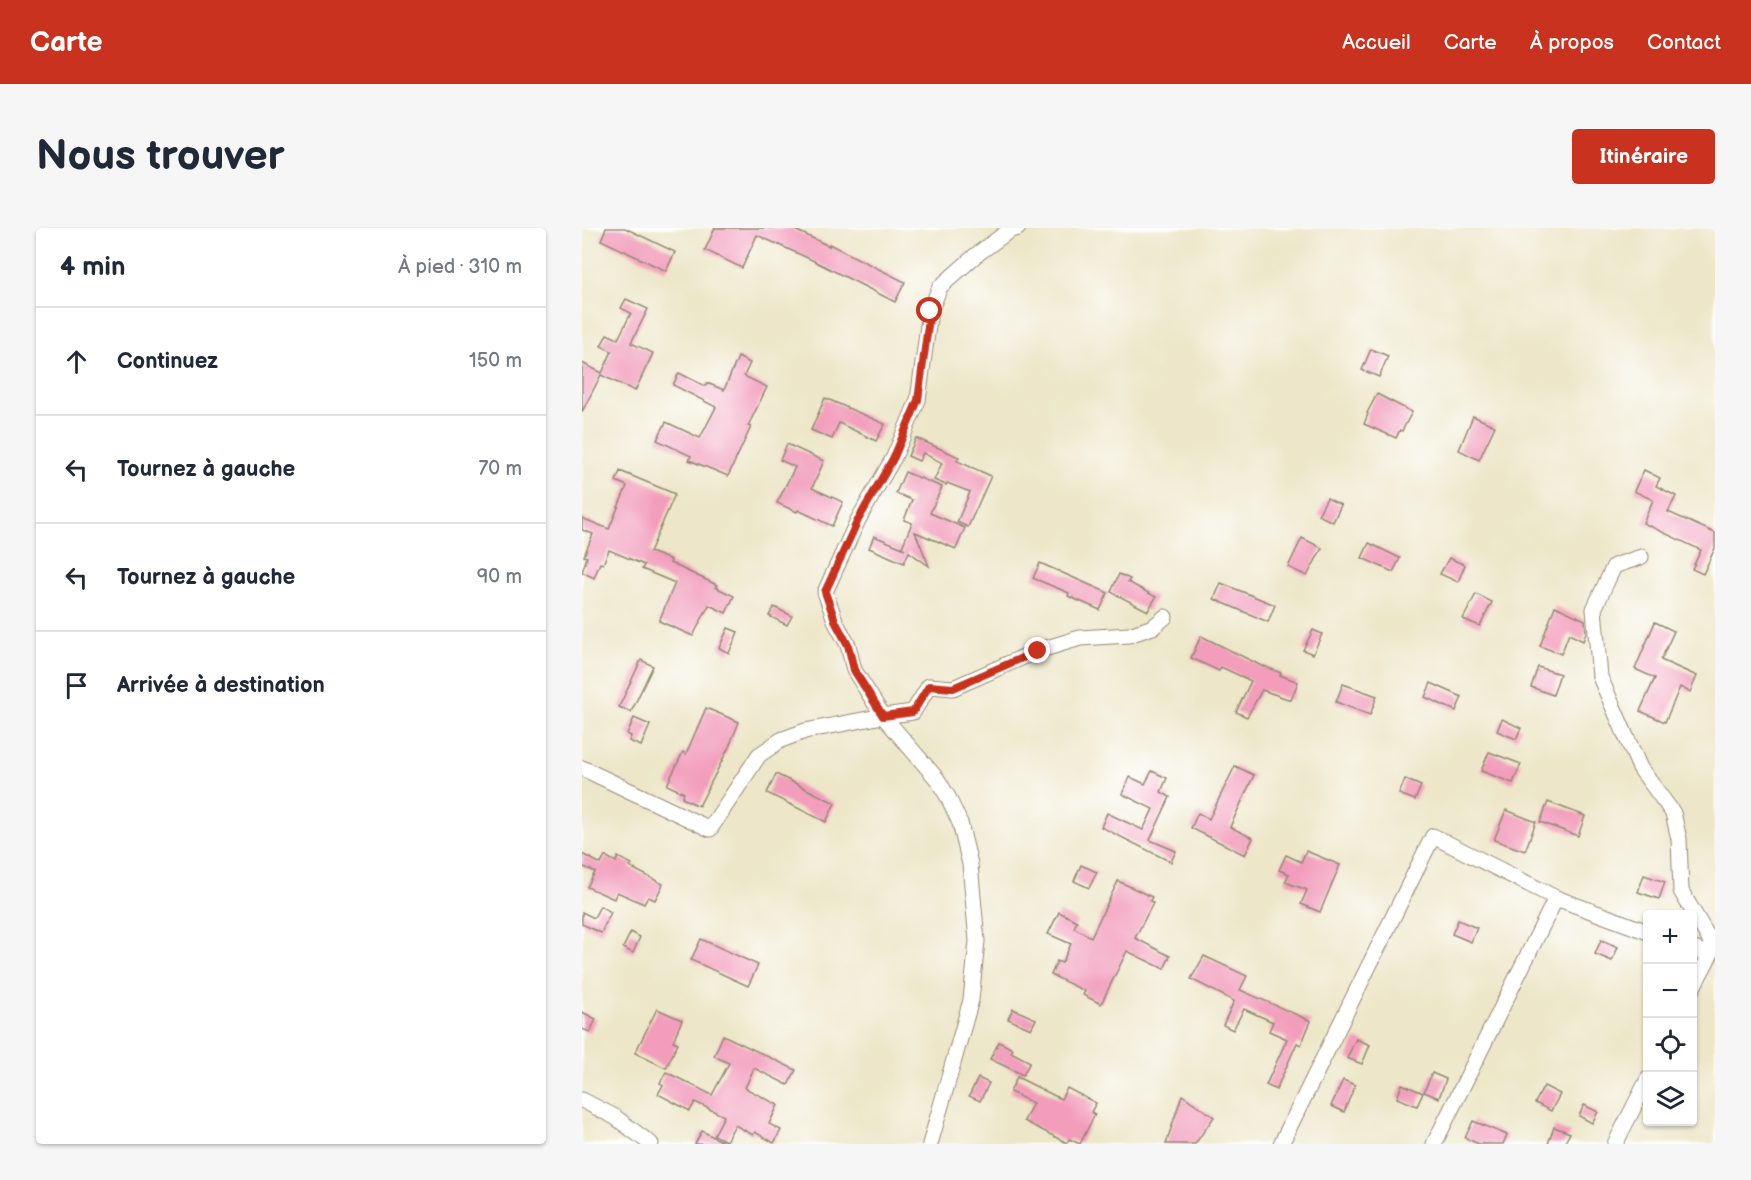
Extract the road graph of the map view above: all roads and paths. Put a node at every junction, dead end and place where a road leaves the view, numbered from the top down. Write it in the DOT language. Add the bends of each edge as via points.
graph roads {
  1 [pos="1018,228"];
  2 [pos="1641,557"];
  3 [pos="1165,617"];
  4 [pos="883,716"];
  5 [pos="582,768"];
  6 [pos="1556,898"];
  7 [pos="1643,931"];
  8 [pos="1697,950"];
  9 [pos="1710,955"];
  10 [pos="1697,980"];
  11 [pos="1643,1087"];
  12 [pos="582,1100"];
  13 [pos="651,1144"];
  14 [pos="930,1144"];
  15 [pos="1281,1144"];
  16 [pos="1434,1144"];
  17 [pos="1615,1144"];
  1 -- 4 [label="street" via="976,255 940,287 930,311 918,400 894,457 858,520 825,592 848,645 854,670"];
  2 -- 9 [label="street" via="1614,566 1594,609 1600,677 1640,768 1673,813 1679,839 1681,891 1711,942"];
  3 -- 4 [label="street" via="1153,627 1129,635 1080,638 1038,651 953,688 929,686 913,712"];
  4 -- 5 [label="street" via="805,731 781,740 759,755 710,829"];
  4 -- 14 [label="street" via="948,797 960,823 970,864 977,941 971,1000"];
  6 -- 7 [label="street"];
  6 -- 15 [label="street" via="1433,836"];
  6 -- 16 [label="street"];
  8 -- 9 [label="street"];
  9 -- 10 [label="street"];
  11 -- 17 [label="street"];
  12 -- 13 [label="street"];
}
